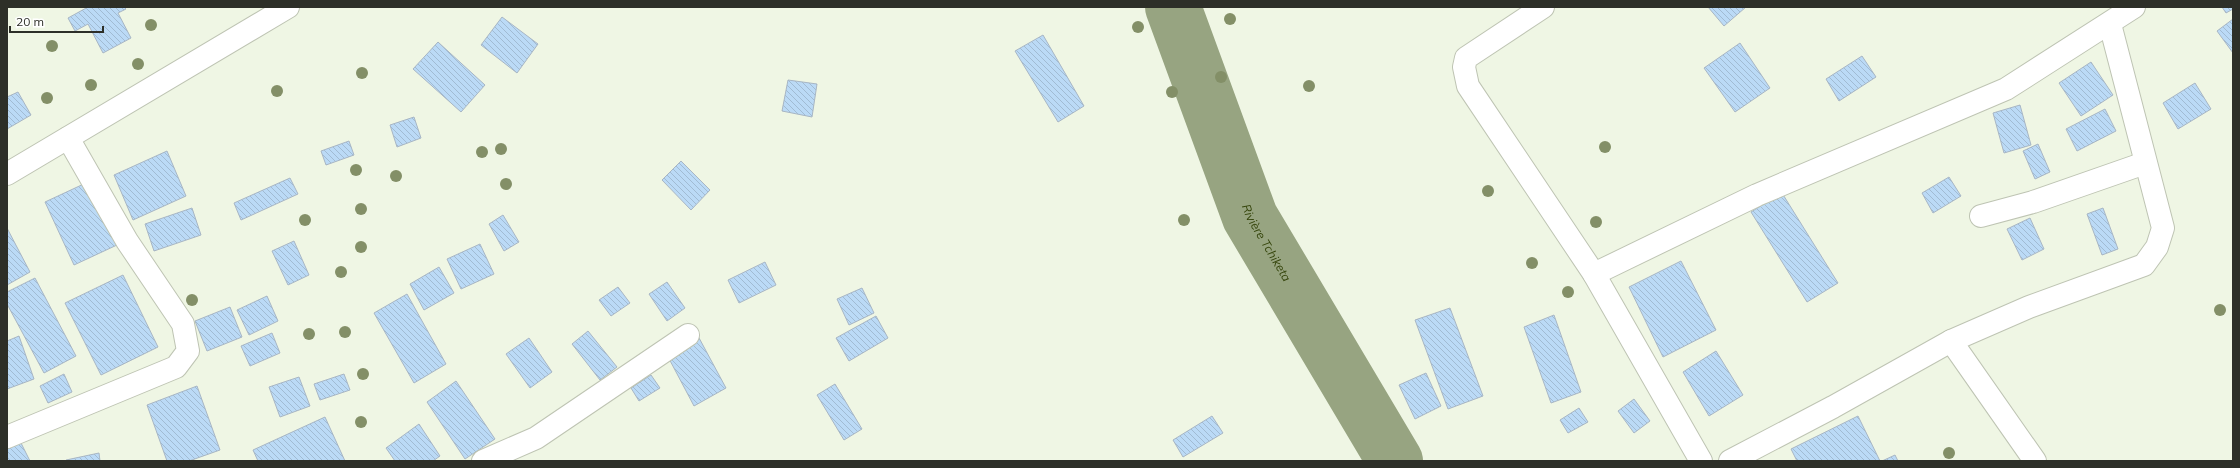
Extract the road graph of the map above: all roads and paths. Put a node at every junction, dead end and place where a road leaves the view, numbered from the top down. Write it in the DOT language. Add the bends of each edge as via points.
graph roads {
  1 [pos="288,7"];
  2 [pos="1543,7"];
  3 [pos="2134,7"];
  4 [pos="2110,24"];
  5 [pos="68,138"];
  6 [pos="2144,164"];
  7 [pos="7,174"];
  8 [pos="1981,216"];
  9 [pos="1594,274"];
  10 [pos="688,335"];
  11 [pos="1950,341"];
  12 [pos="7,437"];
  13 [pos="483,461"];
  14 [pos="1701,461"];
  15 [pos="1730,461"];
  16 [pos="2035,461"];
  1 -- 5 [label="street"];
  2 -- 9 [label="street" via="1466,58 1464,67 1468,86"];
  3 -- 4 [label="street"];
  4 -- 6 [label="street"];
  4 -- 9 [label="street" via="2006,90 1757,195"];
  5 -- 7 [label="street"];
  5 -- 12 [label="street" via="127,241 183,324 188,351 176,367"];
  6 -- 8 [label="street" via="2033,202"];
  6 -- 11 [label="street" via="2163,228 2157,247 2144,265"];
  9 -- 14 [label="street"];
  10 -- 13 [label="street" via="536,438"];
  11 -- 15 [label="street"];
  11 -- 16 [label="street"];
}
